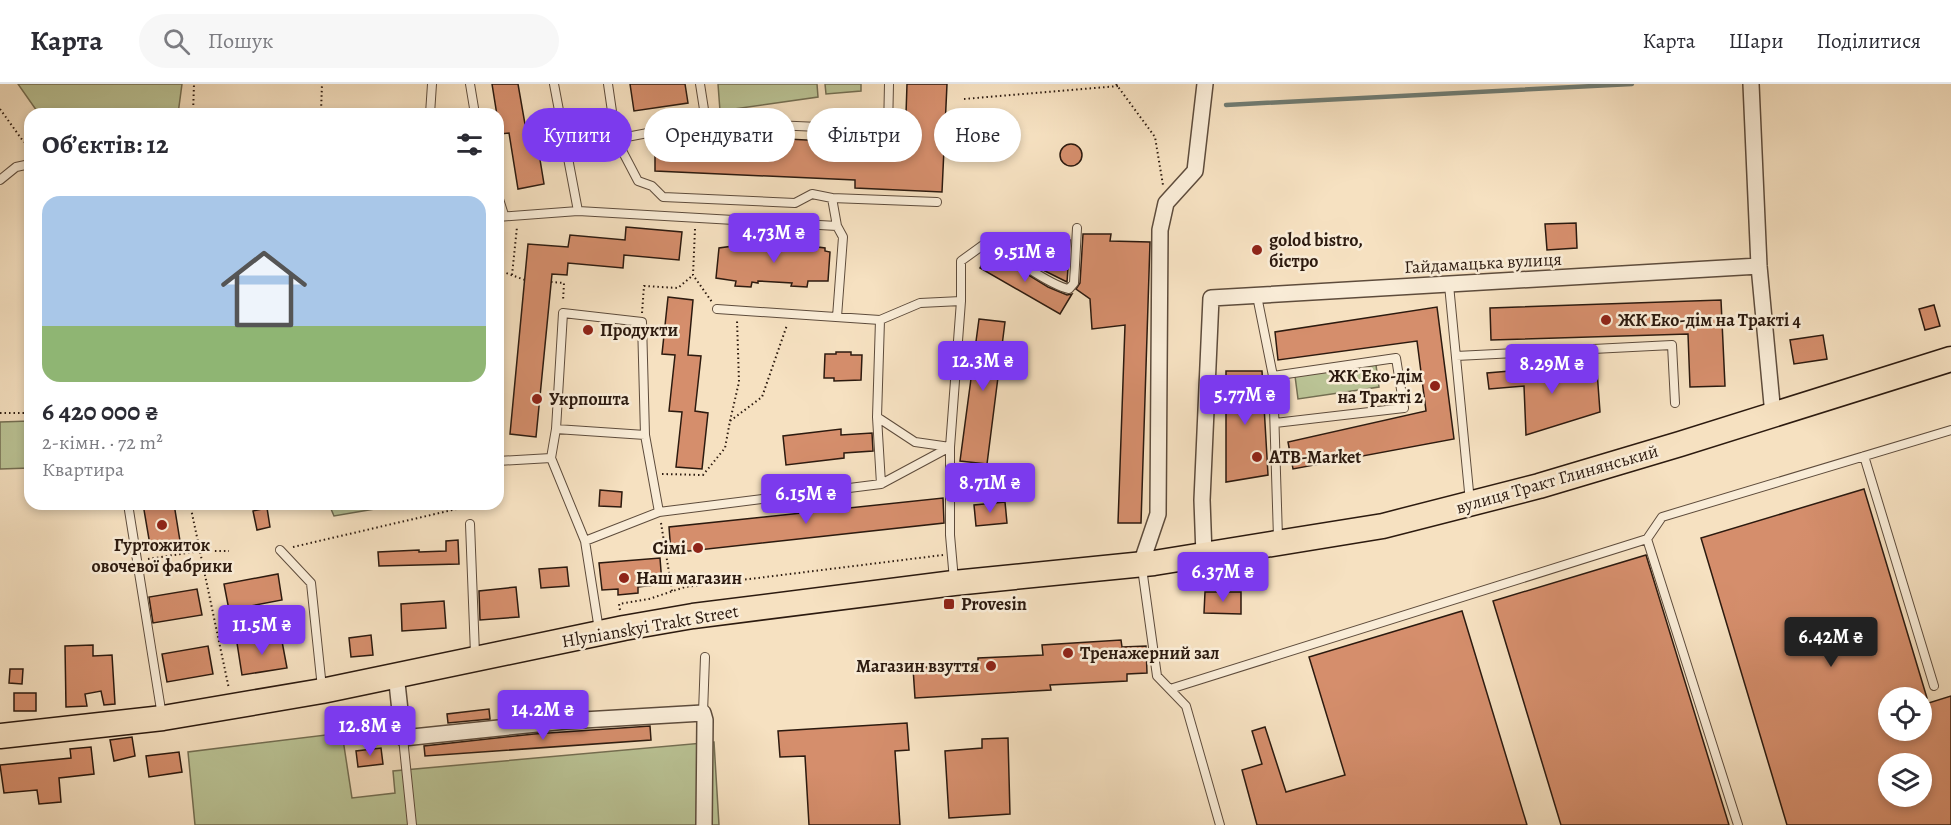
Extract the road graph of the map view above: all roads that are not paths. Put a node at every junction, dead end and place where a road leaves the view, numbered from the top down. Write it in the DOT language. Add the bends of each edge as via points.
graph roads {
  1 [pos="432,84"];
  2 [pos="470,84"];
  3 [pos="554,84"];
  4 [pos="608,84"];
  5 [pos="700,84"];
  6 [pos="889,84"];
  7 [pos="1205,84"];
  8 [pos="1751,84"];
  9 [pos="430,108"];
  10 [pos="473,108"];
  11 [pos="611,108"];
  12 [pos="704,108"];
  13 [pos="795,126"];
  14 [pos="628,162"];
  15 [pos="24,165"];
  16 [pos="0,180"];
  17 [pos="832,198"];
  18 [pos="937,202"];
  19 [pos="578,211"];
  20 [pos="504,216"];
  21 [pos="837,226"];
  22 [pos="1077,228"];
  23 [pos="1759,266"];
  24 [pos="1449,285"];
  25 [pos="1257,296"];
  26 [pos="961,301"];
  27 [pos="717,309"];
  28 [pos="837,317"];
  29 [pos="880,320"];
  30 [pos="1456,356"];
  31 [pos="1951,359"];
  32 [pos="1273,376"];
  33 [pos="1675,403"];
  34 [pos="1773,415"];
  35 [pos="877,417"];
  36 [pos="1275,423"];
  37 [pos="556,429"];
  38 [pos="1951,430"];
  39 [pos="645,435"];
  40 [pos="950,447"];
  41 [pos="1864,456"];
  42 [pos="551,458"];
  43 [pos="504,461"];
  44 [pos="882,484"];
  45 [pos="1470,503"];
  46 [pos="129,510"];
  47 [pos="659,512"];
  48 [pos="470,524"];
  49 [pos="1647,539"];
  50 [pos="585,541"];
  51 [pos="1278,543"];
  52 [pos="280,550"];
  53 [pos="1204,555"];
  54 [pos="1148,563"];
  55 [pos="954,583"];
  56 [pos="599,633"];
  57 [pos="705,657"];
  58 [pos="476,659"];
  59 [pos="396,674"];
  60 [pos="1934,686"];
  61 [pos="1170,689"];
  62 [pos="322,691"];
  63 [pos="703,713"];
  64 [pos="163,718"];
  65 [pos="0,736"];
  66 [pos="403,738"];
  67 [pos="412,825"];
  68 [pos="704,825"];
  69 [pos="1221,825"];
  70 [pos="1738,825"];
  1 -- 9 [label="lane"];
  2 -- 10 [label="lane"];
  3 -- 19 [label="lane"];
  4 -- 11 [label="lane"];
  5 -- 12 [label="lane"];
  6 -- 13 [label="lane" via="888,130"];
  7 -- 54 [label="street" via="1195,171 1166,203 1160,230 1158,514"];
  8 -- 23 [label="street"];
  14 -- 17 [label="lane" via="638,182 652,186 663,197 795,203 812,194"];
  15 -- 16 [label="lane"];
  17 -- 18 [label="lane"];
  17 -- 21 [label="lane"];
  19 -- 20 [label="lane"];
  19 -- 21 [label="lane"];
  21 -- 28 [label="lane" via="843,237"];
  22 -- 26 [label="lane" via="1073,287 1065,289 1049,281 990,240 961,261"];
  23 -- 24 [label="street, Гайдамацька вулиця"];
  23 -- 34 [label="street"];
  24 -- 25 [label="street, Гайдамацька вулиця"];
  24 -- 30 [label="lane"];
  25 -- 32 [label="lane"];
  25 -- 53 [label="street, Гайдамацька вулиця" via="1211,298 1202,500"];
  26 -- 29 [label="lane" via="920,303"];
  26 -- 40 [label="lane"];
  27 -- 28 [label="lane"];
  28 -- 29 [label="lane"];
  29 -- 35 [label="lane"];
  30 -- 33 [label="lane" via="1672,345"];
  30 -- 45 [label="lane"];
  31 -- 34 [label="main road, вулиця Тракт Глинянський"];
  32 -- 36 [label="lane"];
  32 -- 36 [label="lane" via="1396,358 1404,408"];
  34 -- 45 [label="main road, вулиця Тракт Глинянський"];
  35 -- 40 [label="lane" via="915,442"];
  35 -- 44 [label="lane"];
  36 -- 51 [label="lane"];
  37 -- 39 [label="lane"];
  37 -- 39 [label="lane" via="562,313 642,322"];
  37 -- 42 [label="lane"];
  38 -- 41 [label="lane"];
  39 -- 47 [label="lane"];
  40 -- 44 [label="lane"];
  40 -- 55 [label="lane"];
  41 -- 49 [label="lane" via="1662,517"];
  41 -- 60 [label="lane"];
  42 -- 43 [label="lane"];
  42 -- 50 [label="lane"];
  44 -- 47 [label="lane"];
  45 -- 51 [label="main road, вулиця Тракт Глинянський" via="1383,526"];
  46 -- 64 [label="lane"];
  47 -- 50 [label="lane"];
  48 -- 58 [label="lane"];
  49 -- 61 [label="lane"];
  49 -- 70 [label="lane"];
  50 -- 56 [label="lane"];
  51 -- 53 [label="main road, вулиця Тракт Глинянський"];
  52 -- 62 [label="lane" via="311,583"];
  53 -- 54 [label="main road, вулиця Тракт Глинянський"];
  54 -- 55 [label="main road, Hlynianskyi Trakt Street"];
  54 -- 61 [label="lane" via="1157,676"];
  55 -- 56 [label="main road, Hlynianskyi Trakt Street" via="693,616"];
  56 -- 58 [label="main road, Hlynianskyi Trakt Street"];
  57 -- 63 [label="lane"];
  58 -- 59 [label="main road, Hlynianskyi Trakt Street"];
  59 -- 62 [label="main road, Hlynianskyi Trakt Street"];
  59 -- 66 [label="street"];
  61 -- 69 [label="lane" via="1186,706"];
  62 -- 64 [label="main road, Hlynianskyi Trakt Street"];
  63 -- 66 [label="street" via="566,721"];
  63 -- 68 [label="street"];
  64 -- 65 [label="main road, Hlynianskyi Trakt Street"];
  66 -- 67 [label="lane"];
}
